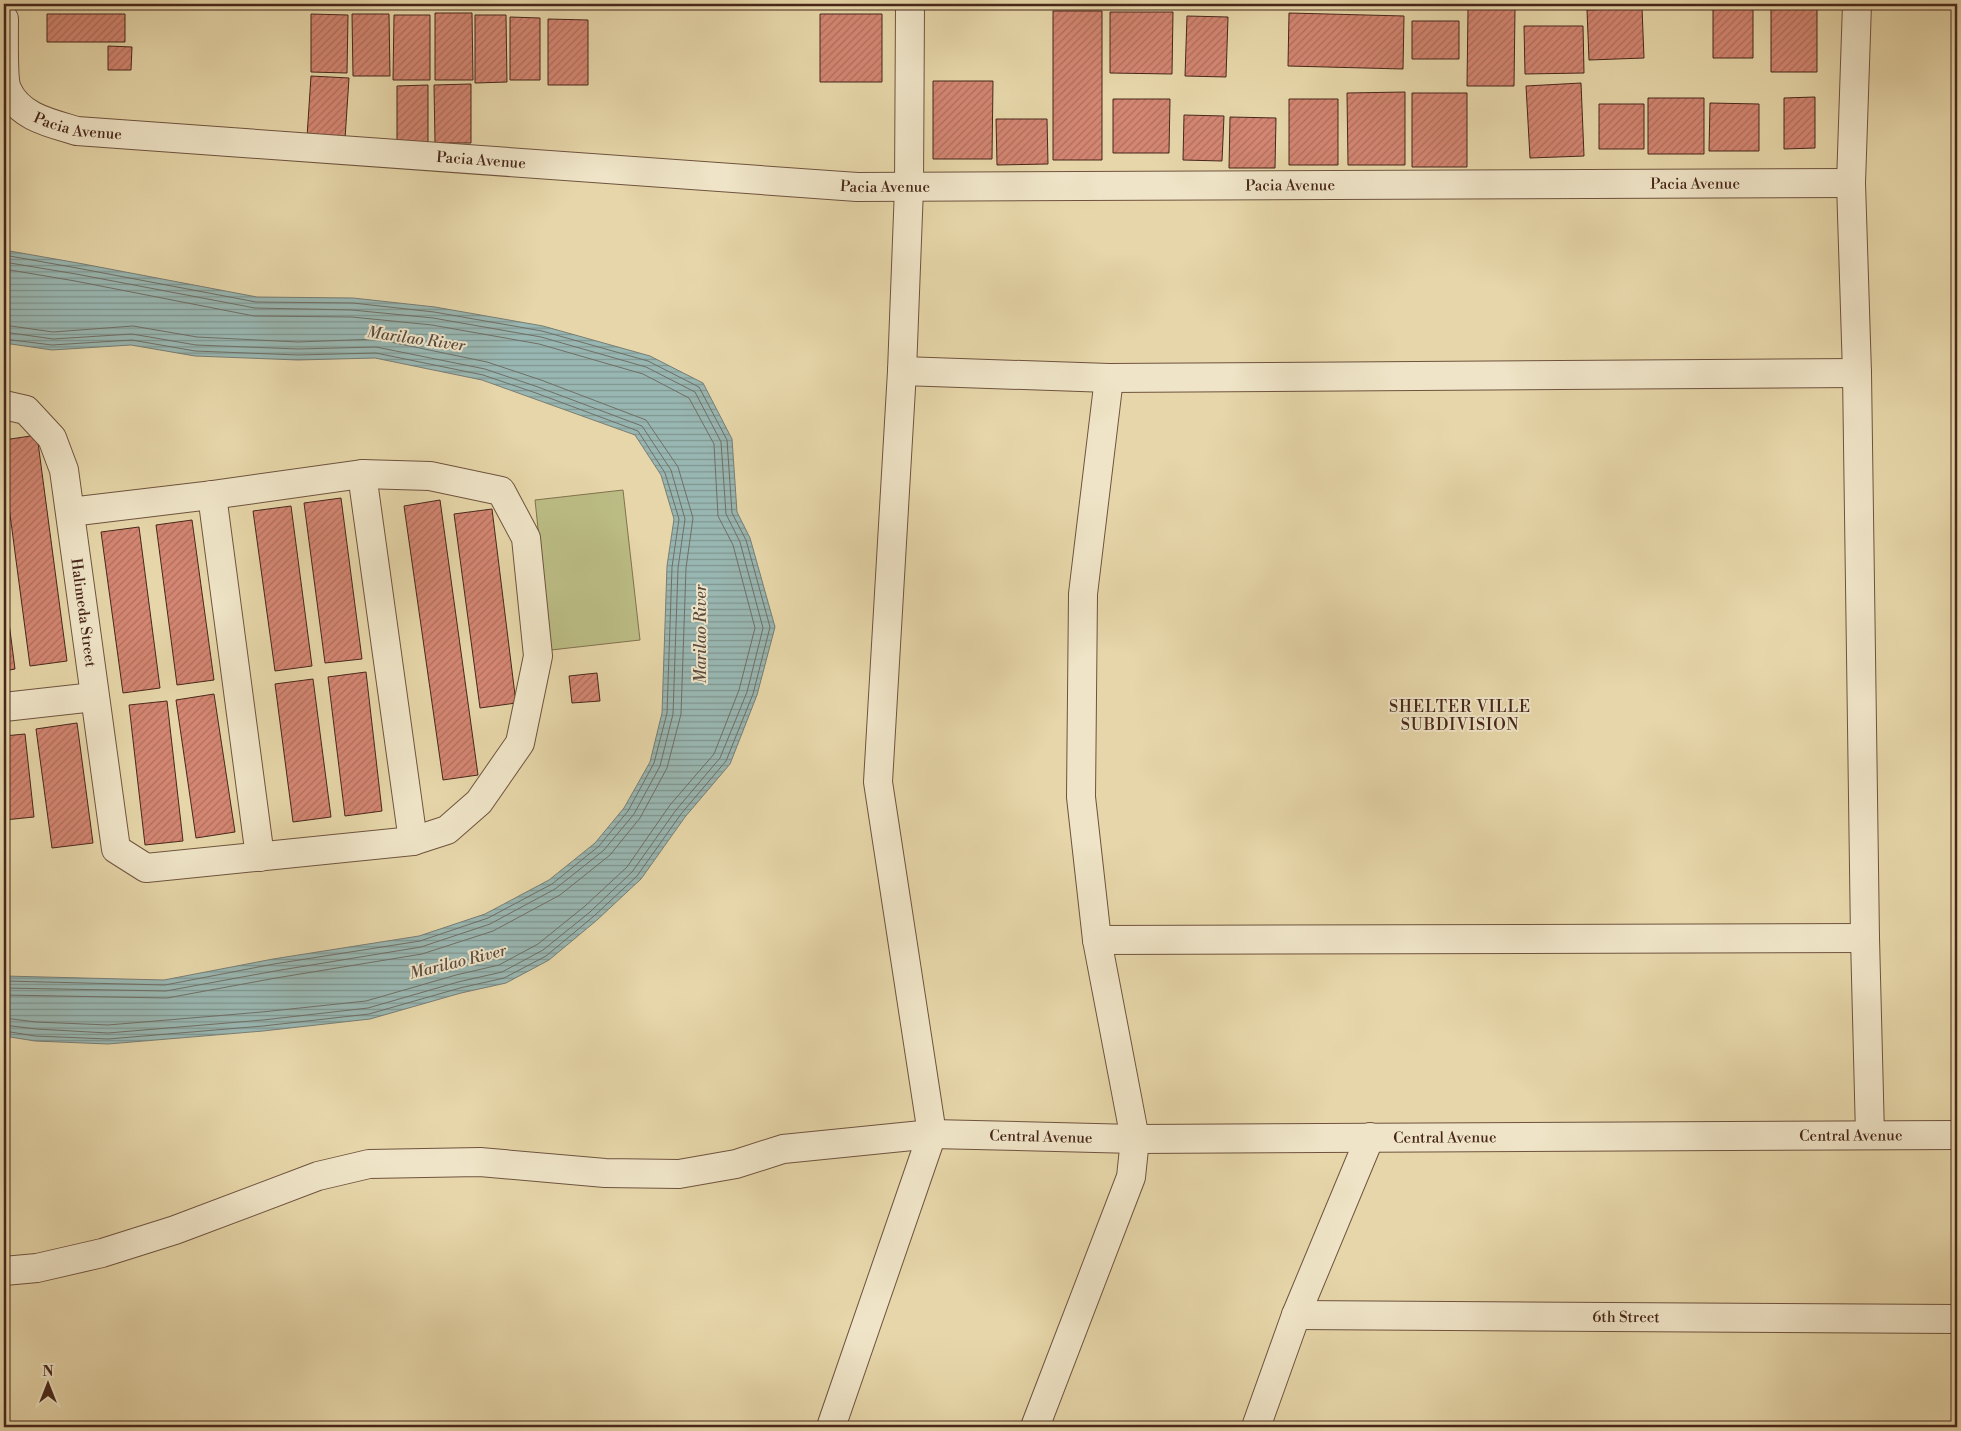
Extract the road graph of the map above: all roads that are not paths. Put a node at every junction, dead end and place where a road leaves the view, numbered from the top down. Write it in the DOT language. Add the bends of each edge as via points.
graph roads {
  1 [pos="910,4"];
  2 [pos="1857,4"];
  3 [pos="4,19"];
  4 [pos="1851,183"];
  5 [pos="909,188"];
  6 [pos="902,371"];
  7 [pos="1857,373"];
  8 [pos="1109,378"];
  9 [pos="4,406"];
  10 [pos="362,474"];
  11 [pos="212,495"];
  12 [pos="70,512"];
  13 [pos="94,698"];
  14 [pos="4,707"];
  15 [pos="413,840"];
  16 [pos="260,857"];
  17 [pos="1865,938"];
  18 [pos="1097,940"];
  19 [pos="932,1134"];
  20 [pos="1870,1135"];
  21 [pos="1957,1135"];
  22 [pos="1370,1137"];
  23 [pos="1135,1139"];
  24 [pos="4,1271"];
  25 [pos="1296,1315"];
  26 [pos="1957,1318"];
  27 [pos="831,1427"];
  28 [pos="1035,1427"];
  29 [pos="1256,1427"];
  1 -- 5 [label="street"];
  2 -- 4 [label="street"];
  3 -- 5 [label="street, Pacia Avenue" via="6,87 19,106 40,121 77,131 857,187"];
  4 -- 5 [label="street, Pacia Avenue"];
  4 -- 7 [label="street"];
  5 -- 6 [label="street"];
  6 -- 8 [label="street"];
  6 -- 19 [label="street" via="878,782"];
  7 -- 8 [label="street"];
  7 -- 17 [label="street"];
  8 -- 18 [label="street" via="1083,594 1081,797"];
  9 -- 12 [label="street, Halimeda Street" via="26,410 52,438 64,470"];
  10 -- 11 [label="street"];
  10 -- 15 [label="street"];
  10 -- 15 [label="street" via="430,476 501,491 526,538 538,656 520,744 479,802 447,830"];
  11 -- 12 [label="street"];
  11 -- 16 [label="street"];
  12 -- 13 [label="street, Halimeda Street"];
  13 -- 14 [label="street"];
  13 -- 16 [label="street, Halimeda Street" via="116,849 146,868"];
  15 -- 16 [label="street"];
  17 -- 18 [label="street"];
  17 -- 20 [label="street"];
  18 -- 23 [label="street"];
  19 -- 23 [label="street, Central Avenue"];
  19 -- 24 [label="street, Central Avenue" via="784,1149 736,1164 679,1174 605,1173 480,1162 368,1164 318,1176 175,1230 102,1253 37,1268"];
  19 -- 27 [label="street"];
  20 -- 21 [label="street, Central Avenue"];
  20 -- 22 [label="street, Central Avenue"];
  22 -- 23 [label="street, Central Avenue"];
  22 -- 25 [label="street"];
  23 -- 28 [label="street" via="1131,1176"];
  25 -- 26 [label="street, 6th Street"];
  25 -- 29 [label="street"];
}
